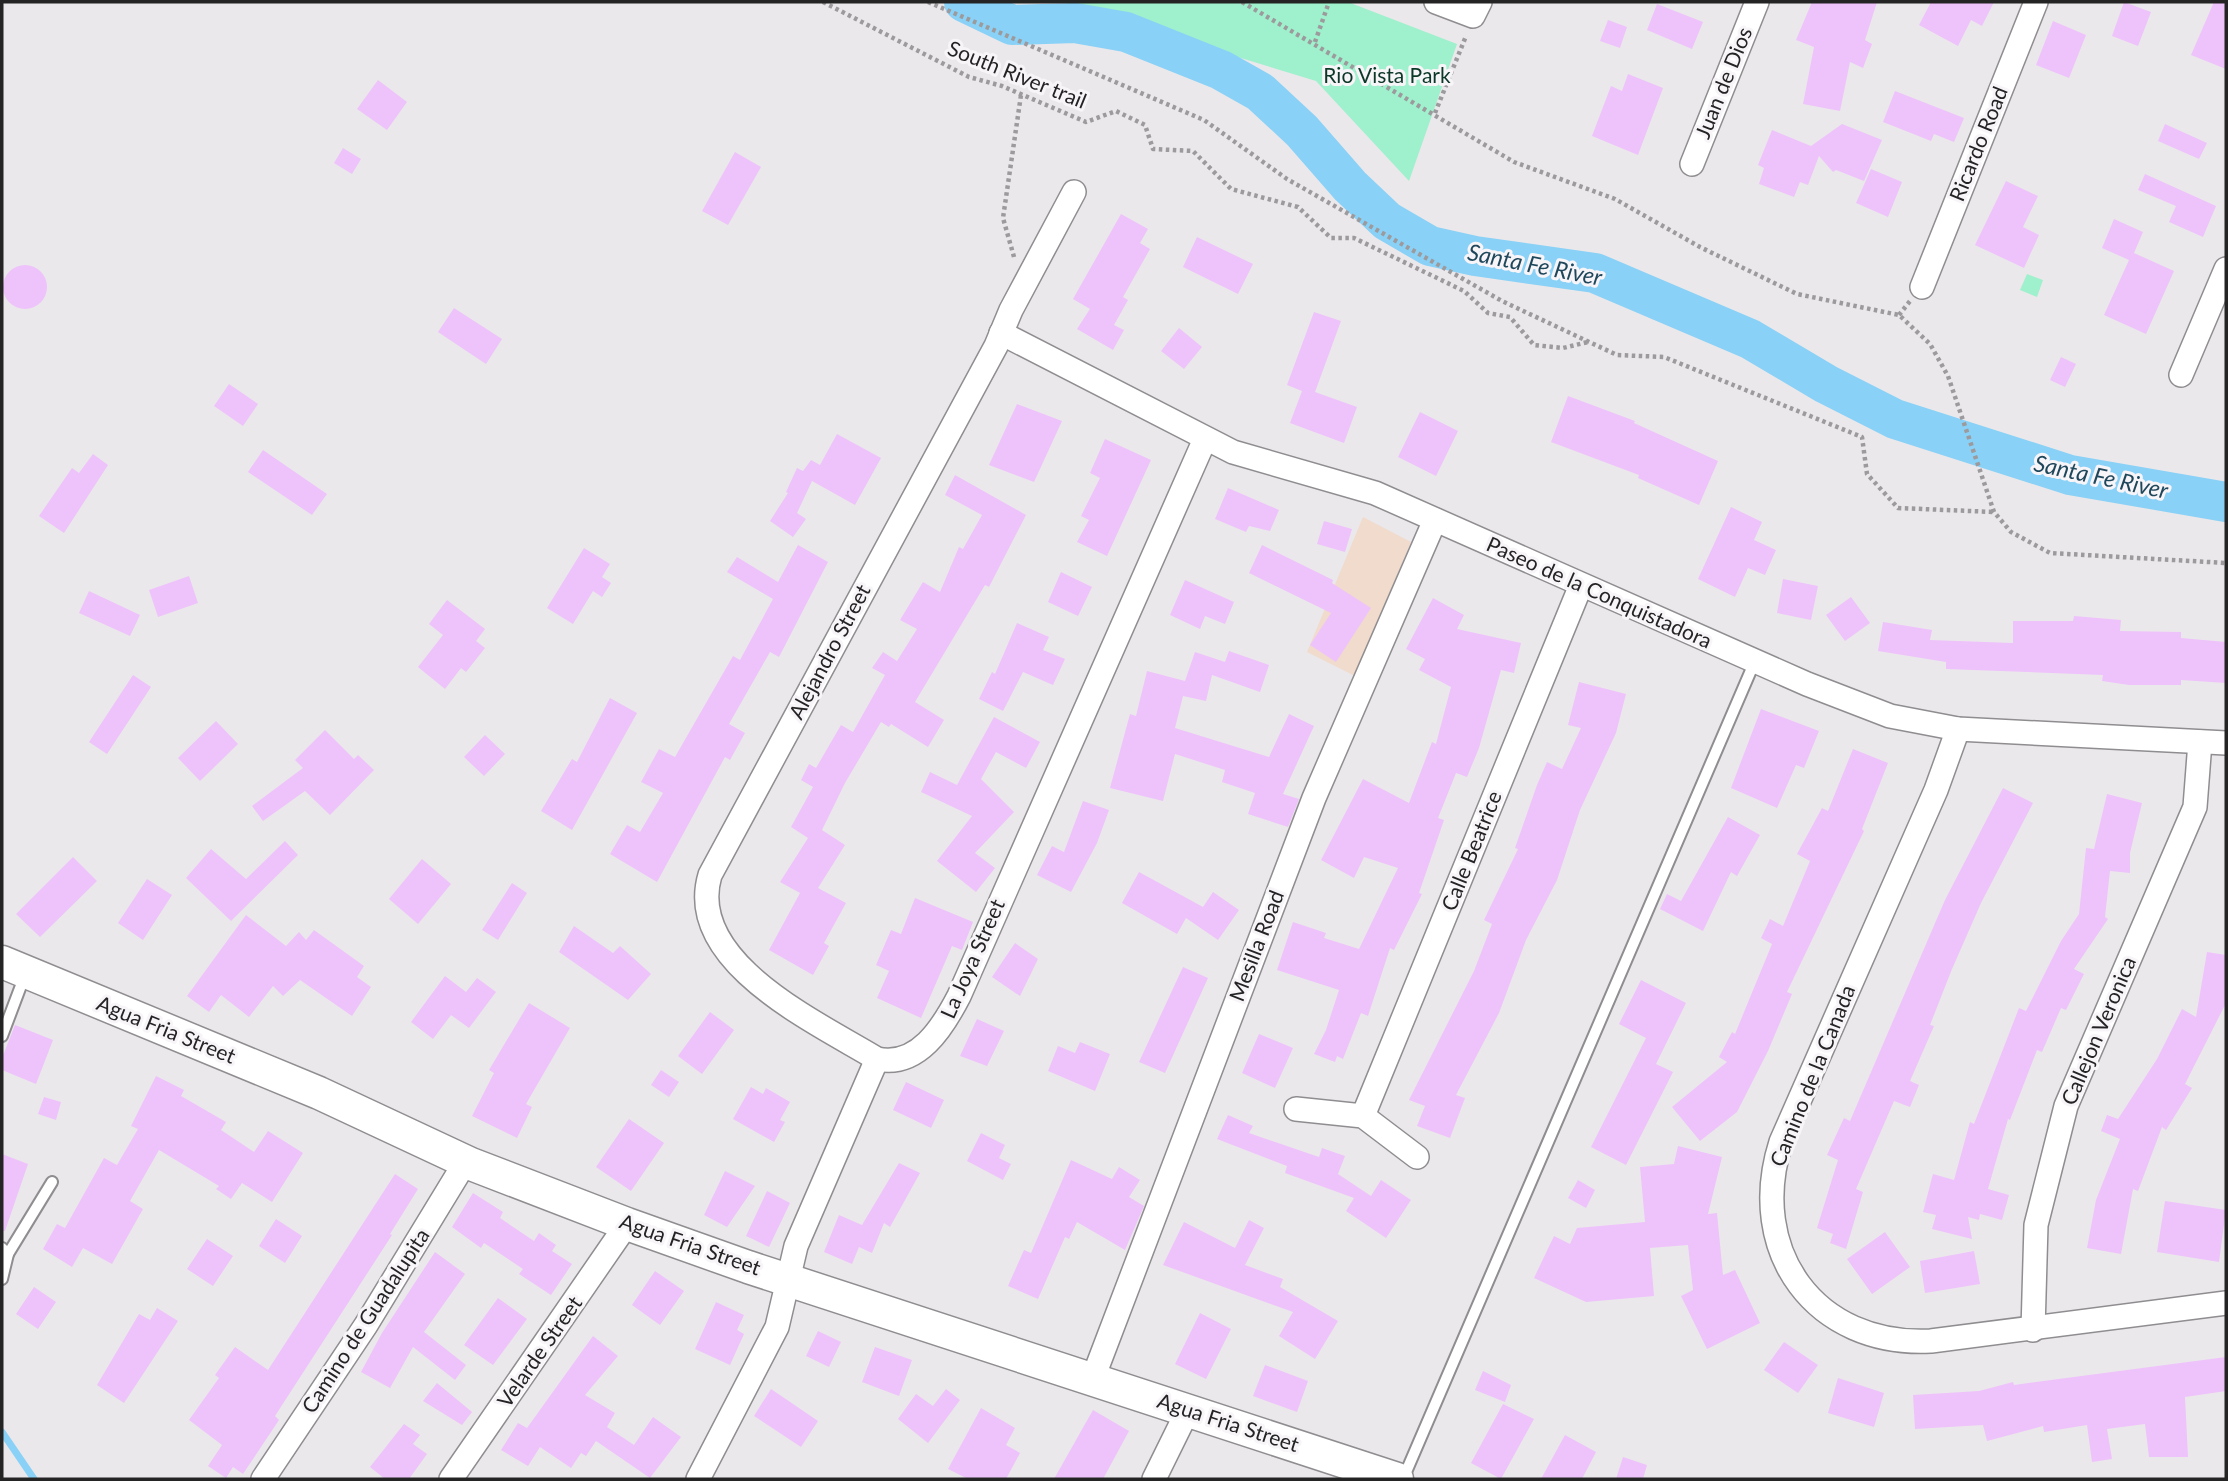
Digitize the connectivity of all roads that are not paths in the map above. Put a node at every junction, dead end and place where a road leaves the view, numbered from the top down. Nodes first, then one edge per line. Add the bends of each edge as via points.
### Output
1 (1436, 2) edge
2 (1757, 2) edge
3 (2036, 2) edge
4 (1477, 9) edge
5 (1692, 164) dead end
6 (1074, 192) dead end
7 (2225, 275) edge
8 (1922, 287) dead end
9 (1001, 333) junction
10 (2181, 375) dead end
11 (1205, 439) junction
12 (1435, 520) junction
13 (1581, 585) junction
14 (1755, 661) junction
15 (1958, 729) junction
16 (2200, 742) junction
17 (2226, 743) edge
18 (14, 967) edge
19 (2, 1037) edge
20 (877, 1059) junction
21 (1296, 1109) dead end
22 (1363, 1116) junction
23 (1417, 1157) dead end
24 (466, 1161) junction
25 (52, 1182) dead end
26 (626, 1224) junction
27 (5, 1251) edge
28 (2, 1279) edge
29 (787, 1279) junction
30 (2226, 1303) edge
31 (2033, 1330) junction
32 (1093, 1377) junction
33 (1188, 1410) junction
34 (263, 1479) edge
35 (451, 1479) edge
36 (698, 1479) edge
37 (1154, 1479) edge
38 (1397, 1479) edge
39 (1403, 1479) edge

1 - 4 street
2 - 5 street, Juan de Dios
3 - 8 street, Ricardo Road
6 - 9 street, Alejandro Street
7 - 10 street
9 - 11 street, Paseo de la Conquistadora
9 - 20 street, Alejandro Street via 706,888 712,928 755,981
11 - 12 street, Paseo de la Conquistadora via 1241,455 1375,493
11 - 20 street, La Joya Street via 953,1009 935,1036 915,1052 895,1060
12 - 13 street, Paseo de la Conquistadora
12 - 32 street, Mesilla Road via 1314,798
13 - 14 street, Paseo de la Conquistadora
13 - 22 street, Calle Beatrice
14 - 15 street, Paseo de la Conquistadora via 1890,716
14 - 39 lane
15 - 16 street, Paseo de la Conquistadora
15 - 31 street, Camino de la Canada via 1936,790 1781,1142 1771,1205 1780,1249 1794,1278 1814,1303 1848,1326 1879,1338 1912,1342
16 - 17 street, Paseo de la Conquistadora
16 - 31 street, Callejon Veronica via 2195,807 2062,1120 2036,1225
18 - 19 lane
18 - 24 street, Agua Fria Street via 319,1093
20 - 29 street via 796,1246
21 - 22 street
22 - 23 street
24 - 26 street, Agua Fria Street
24 - 34 street, Camino de Guadalupita via 366,1325
25 - 27 lane
26 - 29 street, Agua Fria Street
26 - 35 street, Velarde Street
27 - 28 lane
29 - 32 street, Agua Fria Street
29 - 36 street via 777,1327
30 - 31 street, Camino de la Canada
32 - 33 street, Agua Fria Street
33 - 37 street
33 - 38 street, Agua Fria Street

